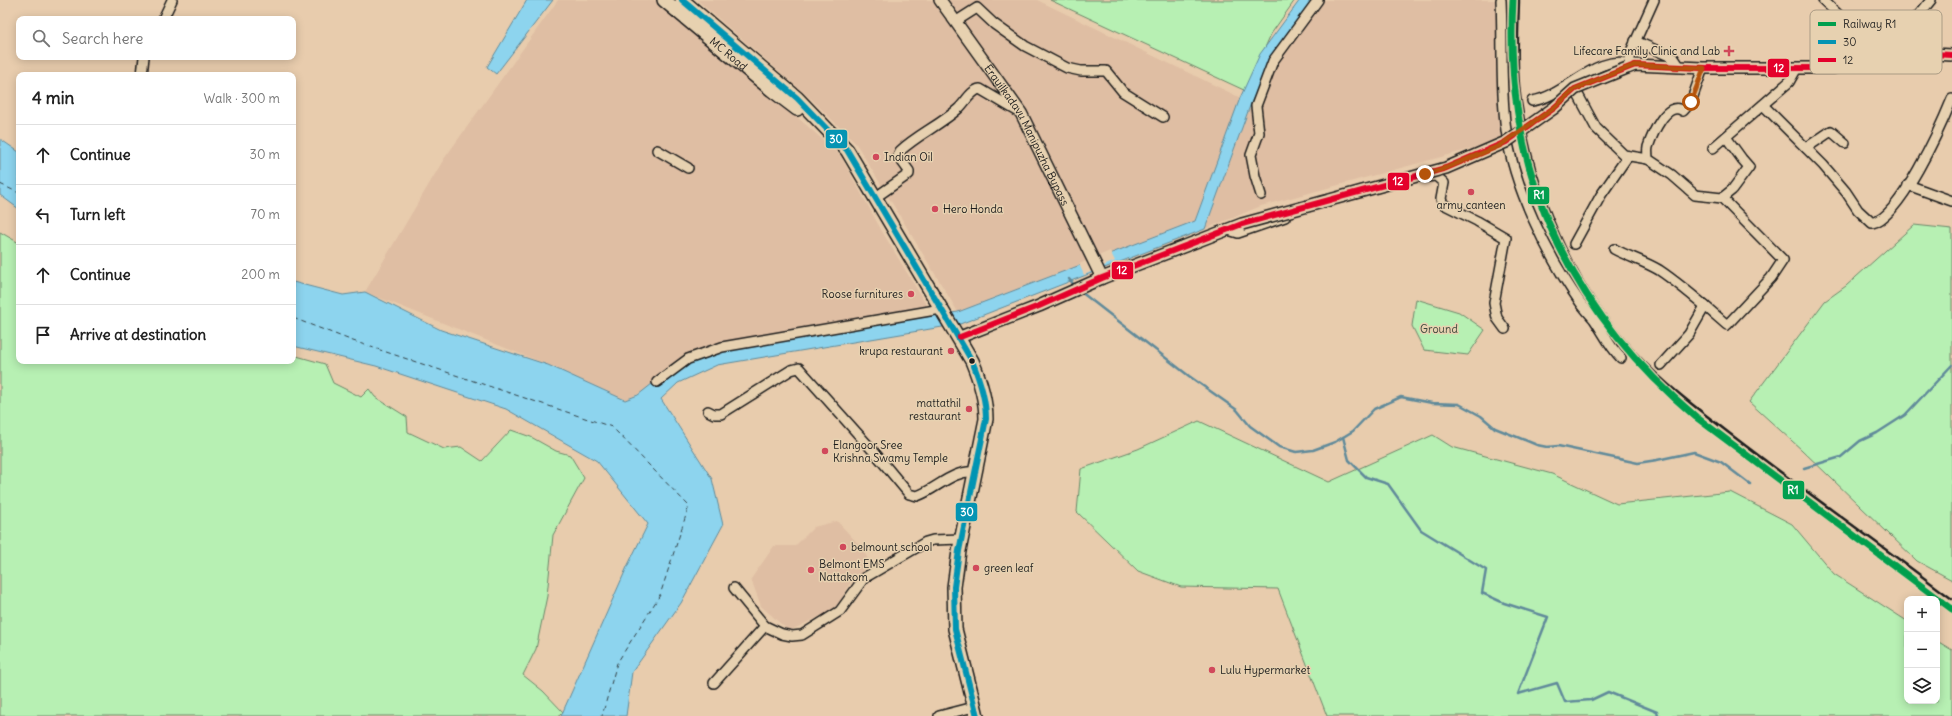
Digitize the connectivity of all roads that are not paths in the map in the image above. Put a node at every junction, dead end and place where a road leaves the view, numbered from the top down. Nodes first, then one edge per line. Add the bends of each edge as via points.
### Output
1 (172, 0) edge
2 (664, 0) edge
3 (682, 0) edge
4 (940, 0) edge
5 (1318, 0) edge
6 (1501, 0) edge
7 (1654, 0) edge
8 (1823, 0) edge
9 (1931, 0) edge
10 (1834, 10) edge
11 (1923, 10) edge
12 (164, 16) edge
13 (956, 22) junction
14 (1635, 41) junction
15 (1942, 54) edge
16 (1952, 55) edge
17 (144, 60) edge
18 (1630, 65) junction
19 (1680, 67) junction
20 (1704, 68) junction
21 (1796, 68) junction
22 (1810, 68) edge
23 (142, 72) edge
24 (1575, 89) junction
25 (1952, 99) edge
26 (1532, 101) dead end
27 (1763, 105) junction
28 (1021, 113) junction
29 (1163, 117) dead end
30 (833, 135) junction
31 (1726, 137) junction
32 (1845, 143) dead end
33 (1713, 148) dead end
34 (1806, 148) junction
35 (657, 150) dead end
36 (1628, 156) junction
37 (1648, 159) junction
38 (688, 168) dead end
39 (1908, 185) junction
40 (1261, 195) dead end
41 (876, 197) junction
42 (1722, 198) junction
43 (1952, 201) edge
44 (1228, 230) junction
45 (1574, 244) dead end
46 (1614, 249) dead end
47 (1102, 278) junction
48 (1705, 306) junction
49 (943, 314) junction
50 (1505, 329) dead end
51 (960, 337) junction
52 (1621, 358) dead end
53 (1661, 365) dead end
54 (657, 382) dead end
55 (708, 411) dead end
56 (975, 472) junction
57 (961, 539) junction
58 (734, 588) dead end
59 (765, 626) junction
60 (714, 683) dead end
61 (976, 711) edge
62 (939, 716) edge

1 - 12 street
2 - 30 highway, MC Road via 772,90
3 - 30 highway, MC Road via 768,72
4 - 13 main road, Erayilkadavu Manipuzha Bypass
5 - 40 street via 1273,61 1256,106 1259,133 1251,155
6 - 52 street via 1502,82 1506,131 1522,192 1557,267 1606,341
7 - 14 street
8 - 10 street
9 - 11 street
13 - 28 main road, Erayilkadavu Manipuzha Bypass
13 - 29 street via 978,8 994,24 1025,46 1067,68 1106,71 1123,92
14 - 18 street
14 - 19 street via 1674,58
15 - 16 main road
17 - 23 street
18 - 19 main road
18 - 24 main road, bridge
18 - 26 street via 1613,63 1589,70 1553,95
19 - 20 main road
20 - 21 main road
20 - 37 street via 1691,102 1683,111 1672,108 1664,114 1648,148
21 - 22 main road
21 - 27 street via 1789,82
24 - 36 street via 1596,128
24 - 44 main road, bridge via 1554,108 1506,142 1446,168
25 - 39 street via 1937,136
27 - 31 street
27 - 34 street
28 - 41 street via 977,89 950,116 900,151 898,156 909,174
28 - 47 main road, Erayilkadavu Manipuzha Bypass
30 - 41 highway, MC Road via 854,160
31 - 33 street
31 - 42 street via 1749,166 1732,190
32 - 34 street via 1831,131
34 - 39 street via 1872,223 1881,220 1891,211
35 - 38 street
36 - 37 street
36 - 45 street via 1601,195
37 - 42 street via 1695,195
39 - 43 street
41 - 49 highway, MC Road
42 - 48 street via 1783,260 1771,278 1727,325
44 - 47 main road
44 - 50 street via 1238,233 1292,215 1436,176 1444,187 1441,199 1443,204 1506,238 1494,303 1497,318
46 - 48 street via 1658,270
47 - 51 main road
48 - 53 street via 1689,334
49 - 51 highway, MC Road
49 - 54 street via 722,347 688,359
51 - 56 highway, MC Road via 980,381 985,400 985,429
55 - 56 street via 721,414 790,370 799,368 876,453 909,494 917,496 955,475 965,471
56 - 57 highway, MC Road
57 - 59 street via 926,542 877,569 861,581 840,611 802,635 782,634
57 - 61 highway, MC Road via 954,587 955,629
58 - 59 street
59 - 60 street
61 - 62 street

